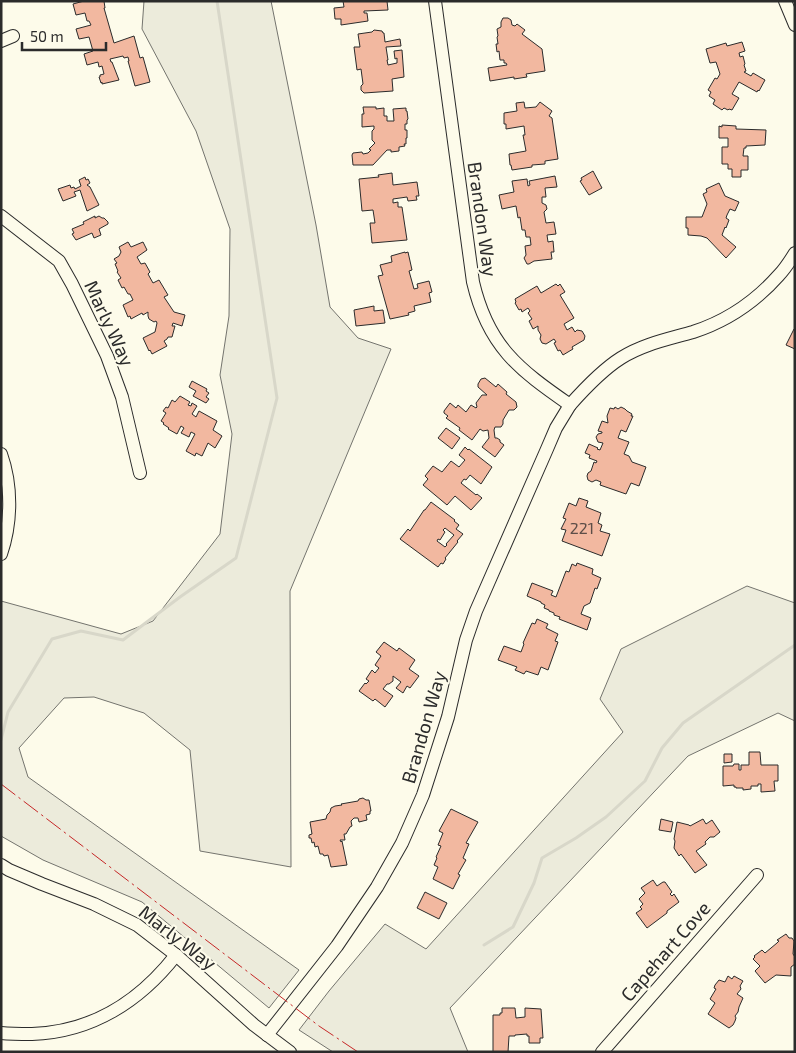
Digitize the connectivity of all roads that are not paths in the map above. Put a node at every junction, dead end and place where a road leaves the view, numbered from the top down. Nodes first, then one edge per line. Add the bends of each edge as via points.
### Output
1 (435, 1) edge
2 (784, 1) edge
3 (795, 25) edge
4 (1, 216) edge
5 (795, 254) edge
6 (570, 405) junction
7 (1, 454) edge
8 (140, 473) dead end
9 (1, 554) edge
10 (1, 865) edge
11 (757, 875) dead end
12 (176, 955) junction
13 (1, 1034) edge
14 (268, 1035) junction
15 (290, 1052) edge
16 (602, 1052) edge

1 - 6 street, Brandon Way via 478,302 489,328 507,354 524,371
2 - 3 street
4 - 8 street, Marly Way via 59,261 72,284 106,352 122,397
5 - 6 street, Brandon Way via 755,299 724,320 647,345 621,358
6 - 14 street, Brandon Way via 556,428 476,611 448,717 423,794 402,843 338,946
7 - 9 street via 8,481 9,511
10 - 12 street, Marly Way via 137,925
11 - 16 street, Capehart Cove
12 - 13 street via 149,986 106,1014 58,1031
12 - 14 street, Marly Way
14 - 15 street, Marly Way

